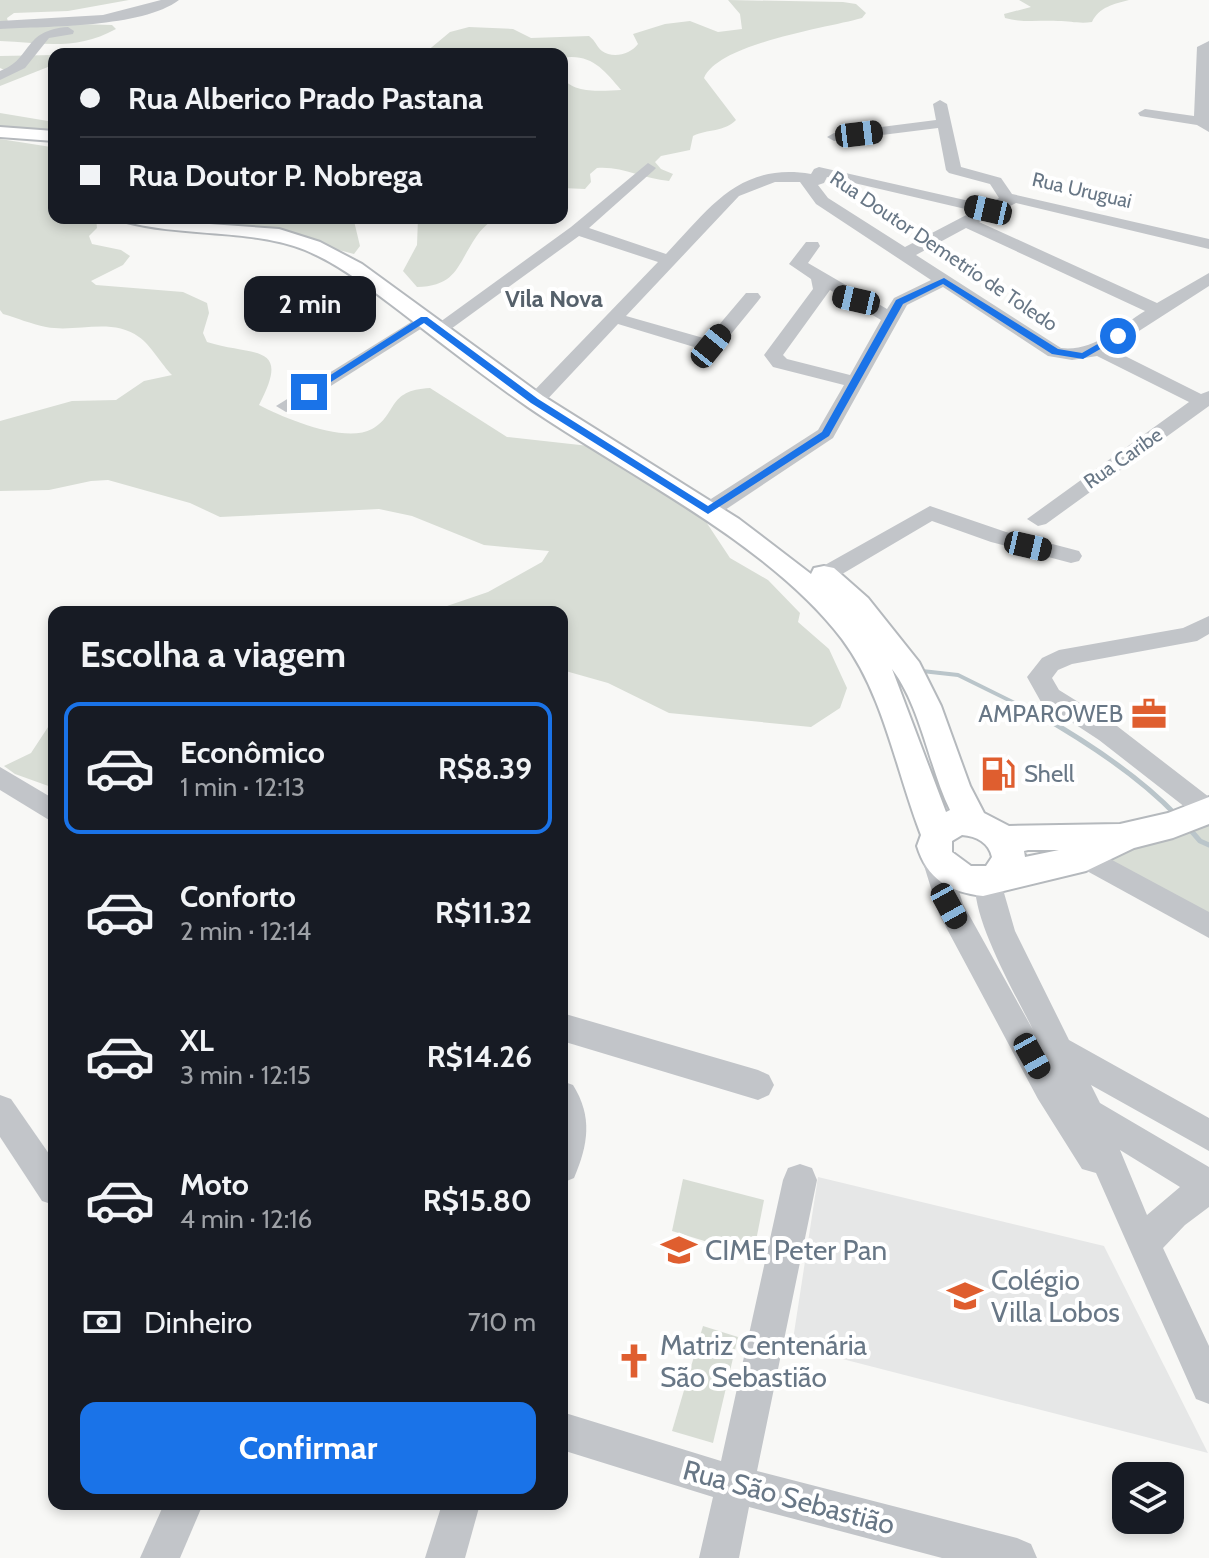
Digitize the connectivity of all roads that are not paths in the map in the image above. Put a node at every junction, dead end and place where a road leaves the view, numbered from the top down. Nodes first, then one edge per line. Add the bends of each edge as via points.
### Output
1 (173, 0) edge
2 (153, 3) edge
3 (148, 22) dead end
4 (0, 25) edge
5 (125, 30) dead end
6 (85, 36) dead end
7 (1209, 45) edge
8 (0, 76) edge
9 (940, 104) dead end
10 (1145, 113) dead end
11 (944, 123) junction
12 (1205, 125) edge
13 (0, 132) edge
14 (48, 136) edge
15 (834, 137) dead end
16 (648, 168) dead end
17 (819, 180) junction
18 (1008, 200) junction
19 (988, 210) junction
20 (966, 222) junction
21 (157, 224) edge
22 (577, 230) junction
23 (1209, 244) edge
24 (812, 246) dead end
25 (903, 255) junction
26 (669, 260) junction
27 (819, 277) junction
28 (1209, 278) edge
29 (944, 280) junction
30 (752, 297) dead end
31 (817, 298) junction
32 (856, 300) junction
33 (1159, 311) junction
34 (889, 317) junction
35 (615, 318) junction
36 (431, 325) junction
37 (1098, 349) junction
38 (855, 382) junction
39 (1206, 399) edge
40 (535, 401) junction
41 (286, 406) dead end
42 (719, 518) junction
43 (1038, 519) dead end
44 (1071, 556) dead end
45 (824, 575) junction
46 (1209, 624) edge
47 (3, 781) edge
48 (48, 808) edge
49 (1196, 815) edge
50 (972, 821) junction
51 (1126, 836) junction
52 (1003, 840) junction
53 (936, 846) junction
54 (1086, 857) junction
55 (994, 878) junction
56 (1209, 926) edge
57 (568, 1033) edge
58 (1060, 1051) junction
59 (758, 1085) dead end
60 (1049, 1089) junction
61 (568, 1104) edge
62 (0, 1110) edge
63 (1089, 1114) junction
64 (1209, 1135) edge
65 (568, 1148) edge
66 (48, 1180) edge
67 (800, 1180) dead end
68 (1209, 1188) edge
69 (1126, 1206) junction
70 (1143, 1244) junction
71 (1209, 1386) edge
72 (568, 1433) edge
73 (733, 1484) junction
74 (181, 1510) edge
75 (459, 1510) edge
76 (160, 1558) edge
77 (445, 1558) edge
78 (719, 1558) edge
79 (1017, 1558) edge

1 - 2 street
2 - 4 street via 103,19
3 - 5 street
6 - 8 street via 65,31 44,34 21,68
7 - 12 street via 1204,47
9 - 11 street, Rua Uruguai
10 - 12 street
11 - 15 street via 861,140
11 - 18 street, Rua Uruguai via 954,170 996,181
13 - 14 main road
16 - 22 street
17 - 19 street via 819,172 837,174
17 - 25 street, Rua Doutor Demetrio de Toledo via 808,182 822,201
17 - 26 street via 785,173 733,193
18 - 19 street
18 - 23 street, Rua Uruguai via 1030,200
19 - 20 street
20 - 25 street
20 - 33 street
21 - 36 main road via 279,235 313,246 355,268
22 - 26 street
22 - 36 street
24 - 27 street via 798,264
25 - 29 street, Rua Doutor Demetrio de Toledo
26 - 35 street
27 - 31 street via 822,289
27 - 32 street
28 - 33 street
29 - 34 street via 906,298
29 - 37 street, Rua Doutor Demetrio de Toledo via 1055,352 1083,356
30 - 35 street via 711,346
31 - 32 street
31 - 38 street via 773,355 775,360
32 - 34 street
33 - 37 street
34 - 38 street
35 - 40 street
36 - 40 main road
36 - 41 street
37 - 39 street
38 - 42 street via 826,434
39 - 43 street, Rua Caribe
40 - 42 main road
42 - 45 main road via 789,550
42 - 53 main road via 818,593 853,633 880,674
44 - 45 street via 930,513
45 - 50 main road via 858,605 909,670
46 - 49 street via 1189,635 1067,656 1039,677 1050,696 1108,733
47 - 48 street
49 - 51 main road
50 - 52 main road
50 - 53 main road via 945,825
51 - 52 main road
51 - 54 main road
52 - 55 main road via 1009,859
53 - 55 main road via 949,873 968,881
53 - 60 street via 949,906
54 - 55 main road
54 - 56 street
55 - 58 street via 993,910 1001,932
57 - 59 street
58 - 63 street
58 - 64 street
60 - 63 street
60 - 69 street
61 - 65 street via 574,1129
62 - 66 street
63 - 68 street
63 - 69 street
67 - 73 street
68 - 70 street via 1177,1208
69 - 70 street
70 - 71 street
72 - 73 street, Rua São Sebastião
73 - 78 street
73 - 79 street, Rua São Sebastião
74 - 76 street
75 - 77 street

